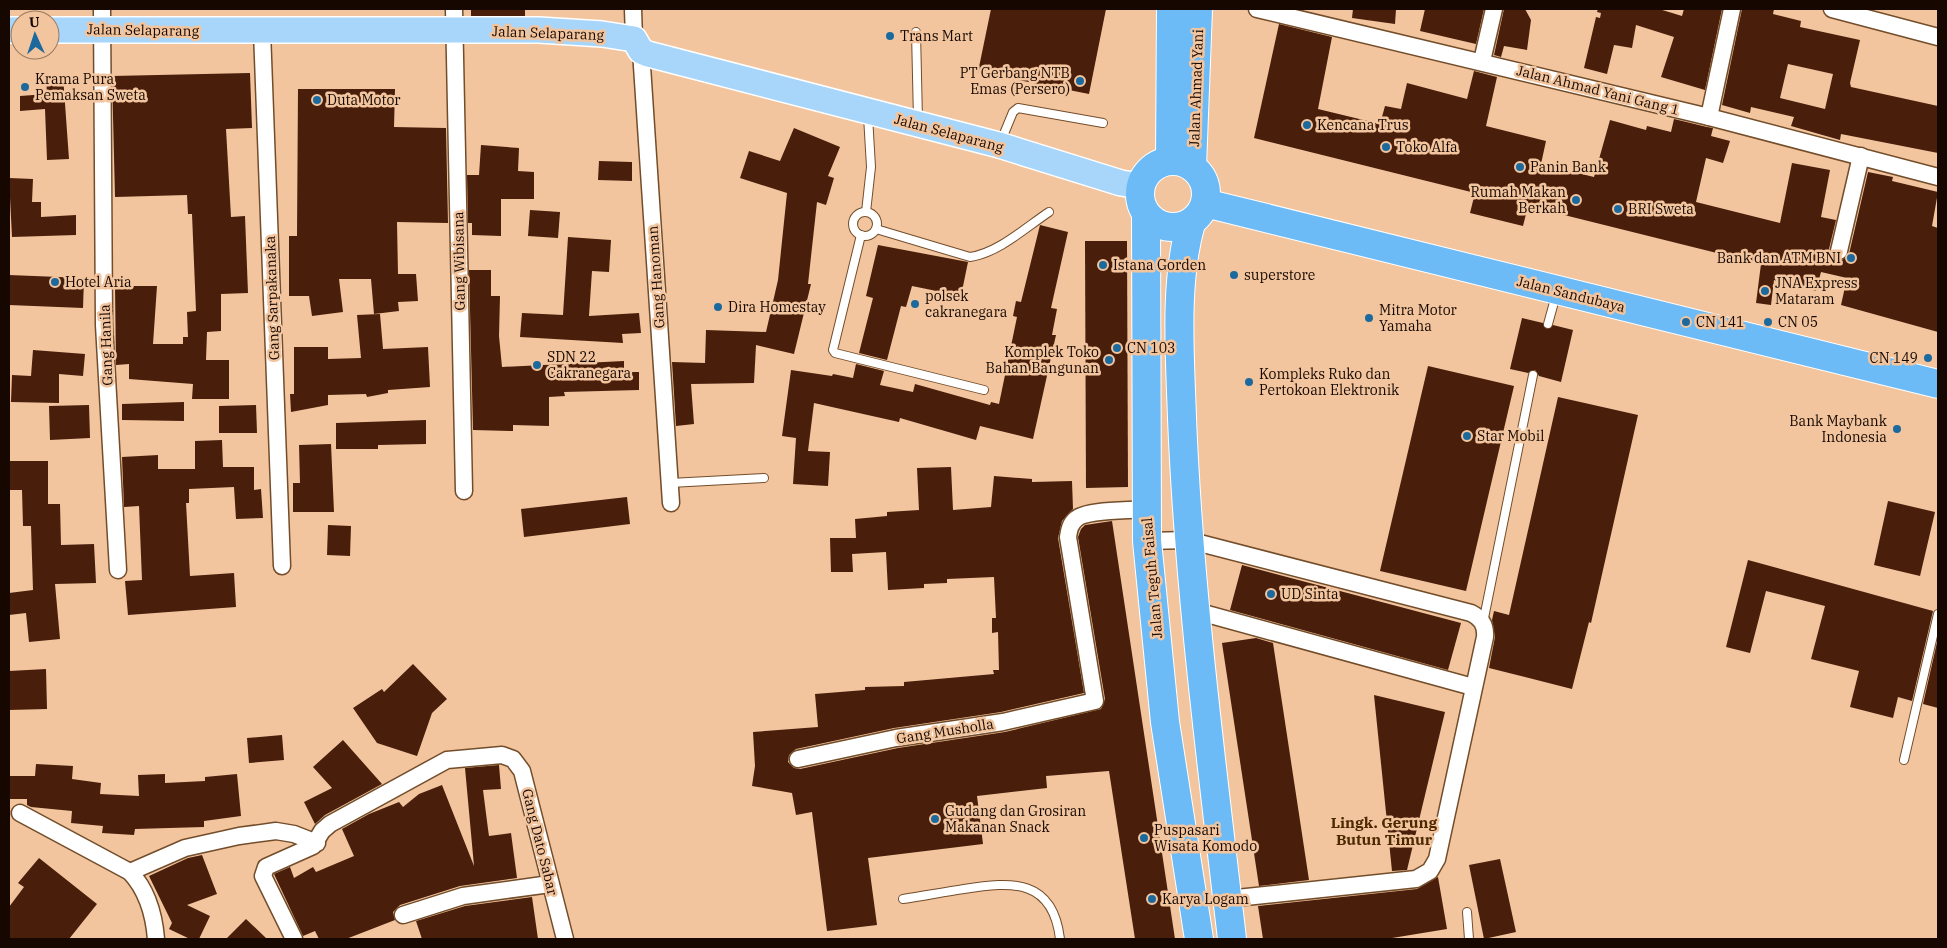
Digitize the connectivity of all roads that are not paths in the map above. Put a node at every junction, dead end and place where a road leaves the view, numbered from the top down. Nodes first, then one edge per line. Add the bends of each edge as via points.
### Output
1 (633, 9) edge
2 (1171, 9) edge
3 (1198, 9) edge
4 (1257, 9) edge
5 (1494, 9) edge
6 (1732, 9) edge
7 (1832, 9) edge
8 (1868, 14) edge
9 (102, 19) edge
10 (454, 20) edge
11 (60, 28) edge
12 (262, 31) junction
13 (916, 32) dead end
14 (1938, 37) edge
15 (637, 45) junction
16 (1482, 61) junction
17 (868, 111) junction
18 (1709, 117) junction
19 (1103, 123) dead end
20 (919, 124) junction
21 (999, 145) junction
22 (1861, 156) junction
23 (1181, 164) junction
24 (1938, 177) edge
25 (1140, 186) junction
26 (866, 212) junction
27 (1049, 212) dead end
28 (1198, 213) junction
29 (1146, 214) junction
30 (876, 229) junction
31 (861, 235) junction
32 (1839, 251) dead end
33 (1558, 291) junction
34 (1548, 324) dead end
35 (1533, 375) dead end
36 (1938, 384) edge
37 (984, 390) dead end
38 (764, 478) dead end
39 (670, 484) junction
40 (464, 491) dead end
41 (671, 503) dead end
42 (1147, 510) junction
43 (1188, 540) junction
44 (1147, 541) junction
45 (282, 566) dead end
46 (118, 570) dead end
47 (1196, 611) junction
48 (1938, 614) edge
49 (1483, 624) junction
50 (1473, 687) junction
51 (1207, 720) junction
52 (1165, 722) junction
53 (798, 759) dead end
54 (1904, 760) dead end
55 (20, 813) dead end
56 (317, 843) junction
57 (130, 872) junction
58 (550, 884) junction
59 (903, 899) dead end
60 (1227, 900) junction
61 (1468, 912) dead end
62 (403, 915) dead end
63 (156, 939) edge
64 (294, 939) edge
65 (565, 939) edge
66 (1060, 939) edge
67 (1199, 939) edge
68 (1232, 939) edge
69 (1469, 939) edge

1 - 15 street, Gang Hanoman
2 - 23 highway
3 - 23 highway, Jalan Ahmad Yani
4 - 16 street, Jalan Ahmad Yani Gang 1
5 - 16 street
6 - 18 street
7 - 8 street
8 - 14 street
9 - 11 main road, Jalan Selaparang
9 - 12 main road, Jalan Selaparang
9 - 46 street, Gang Hanila via 104,325
10 - 12 main road, Jalan Selaparang
10 - 15 main road, Jalan Selaparang via 563,31
10 - 40 street, Gang Wibisana
12 - 45 street, Gang Sarpakanaka
13 - 20 lane
15 - 17 main road, Jalan Selaparang
15 - 39 street, Gang Hanoman
16 - 18 street, Jalan Ahmad Yani Gang 1
17 - 20 main road, Jalan Selaparang
17 - 26 lane via 871,167
18 - 22 street, Jalan Ahmad Yani Gang 1
19 - 21 lane via 1018,108 1013,112
20 - 21 main road, Jalan Selaparang
21 - 25 main road, Jalan Selaparang
22 - 24 street, Jalan Ahmad Yani Gang 1
22 - 32 street
23 - 25 highway via 1151,169
23 - 28 highway via 1198,173 1205,187
25 - 29 highway via 1139,196
26 - 30 lane via 875,218
26 - 31 lane via 860,213 853,222 856,232
27 - 30 lane via 994,248 970,257
28 - 29 highway via 1170,228 1156,224
28 - 33 highway, Jalan Sandubaya
28 - 43 highway via 1181,274
29 - 42 highway, Jalan Teguh Faisal
30 - 31 lane via 870,235
31 - 37 lane via 833,350 835,353
33 - 34 lane
33 - 36 highway, Jalan Sandubaya
35 - 49 lane
38 - 39 lane
39 - 41 street, Gang Hanoman
42 - 44 highway, Jalan Teguh Faisal
42 - 53 street, Gang Musholla via 1089,514 1076,518 1070,526 1068,537 1095,701 1002,722 888,740
43 - 44 street
43 - 47 highway
43 - 49 street via 1471,613
44 - 52 highway, Jalan Teguh Faisal
47 - 50 street
47 - 51 highway
48 - 54 lane
49 - 50 street via 1484,637
50 - 60 street via 1437,859 1427,874 1416,880
51 - 52 highway
51 - 60 highway
52 - 67 highway, Jalan Teguh Faisal
55 - 57 street
56 - 57 street via 294,834 276,832 239,836 185,848
56 - 58 street, Gang Dato Sabar via 330,824 447,760 502,755 513,759 522,771
56 - 64 street via 267,866 263,872
57 - 63 street via 146,894
58 - 62 street via 463,896
58 - 65 street, Gang Dato Sabar
59 - 66 lane via 995,884 1022,886 1038,895 1050,908
60 - 68 highway
61 - 69 lane

